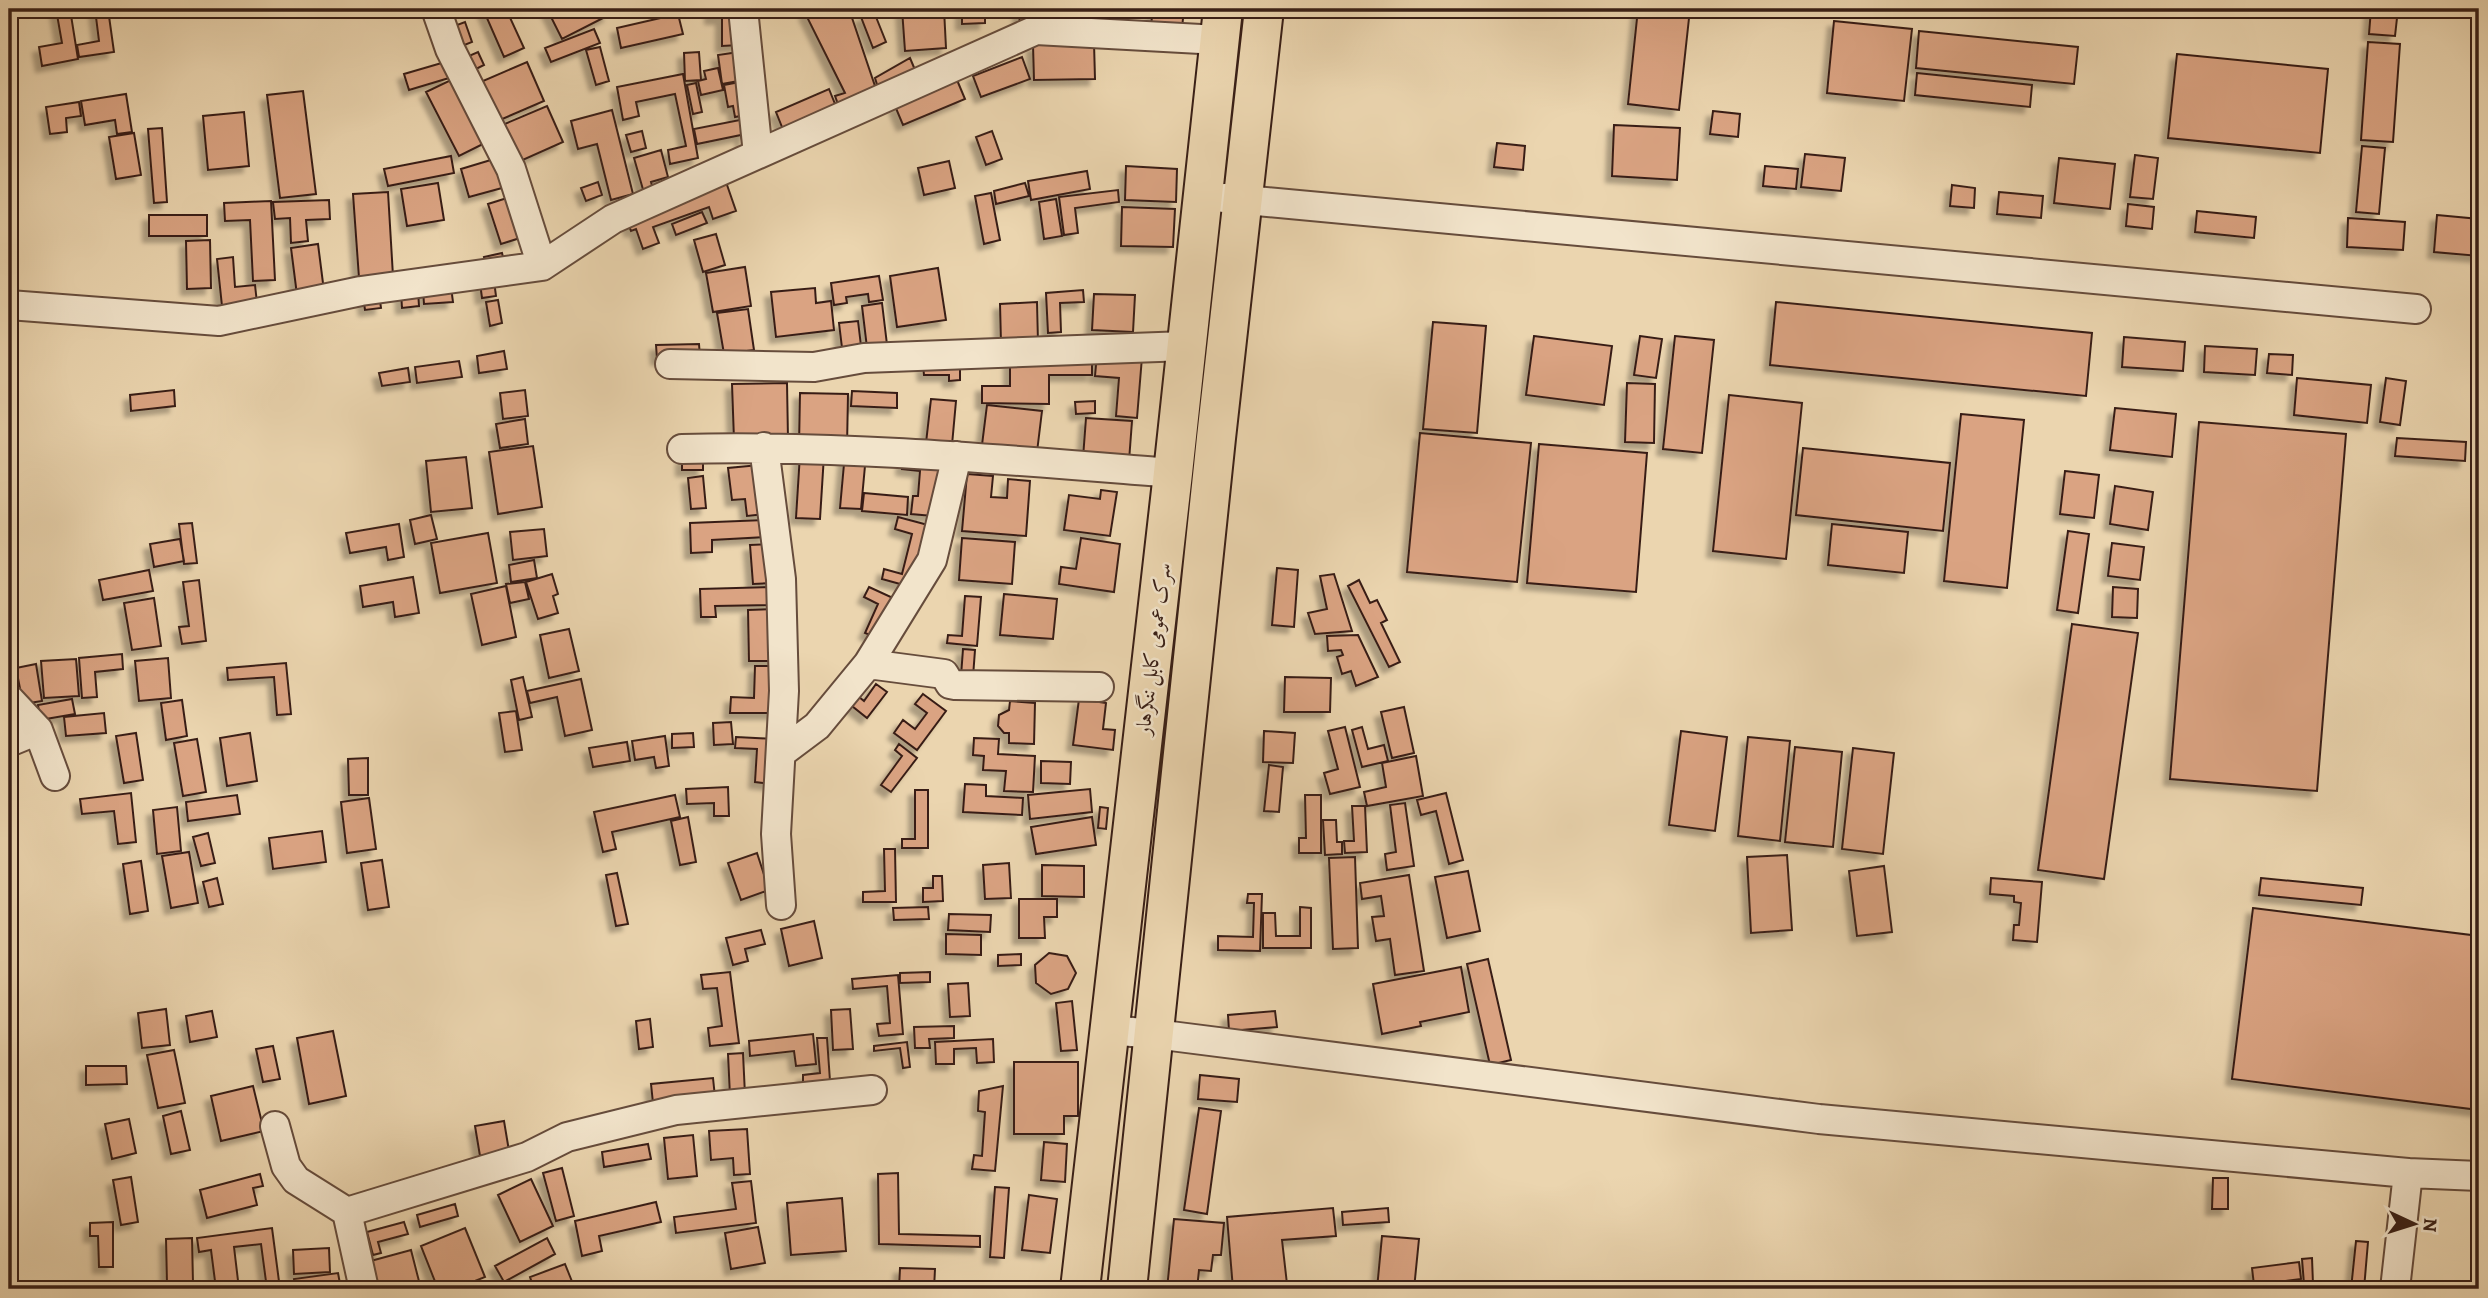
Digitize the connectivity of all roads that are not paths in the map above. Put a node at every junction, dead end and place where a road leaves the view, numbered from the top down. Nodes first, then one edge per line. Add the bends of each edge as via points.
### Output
1 (436, 9) edge
2 (743, 9) edge
3 (1264, 9) edge
4 (1221, 24) edge
5 (758, 154) junction
6 (1203, 197) junction
7 (1244, 200) junction
8 (542, 266) junction
9 (9, 305) edge
10 (2416, 310) dead end
11 (1186, 346) junction
12 (670, 364) dead end
13 (764, 447) junction
14 (682, 449) dead end
15 (957, 456) junction
16 (1173, 473) junction
17 (868, 664) junction
18 (1099, 687) dead end
19 (9, 699) edge
20 (38, 730) junction
21 (9, 742) edge
22 (780, 753) junction
23 (55, 776) dead end
24 (781, 905) dead end
25 (1109, 1030) junction
26 (1155, 1034) junction
27 (872, 1090) dead end
28 (275, 1126) dead end
29 (2408, 1172) junction
30 (2479, 1176) edge
31 (347, 1212) junction
32 (364, 1289) edge
33 (1080, 1289) edge
34 (1127, 1289) edge
35 (2395, 1289) edge

1 - 8 street via 450,49 512,169
2 - 5 street
3 - 7 highway, سرک عمومی کابل ننگرهار
4 - 5 street via 1036,30
4 - 6 highway, سرک عمومی کابل ننگرهار
5 - 8 street via 613,219
6 - 7 street
6 - 11 highway, سرک عمومی کابل ننگرهار
7 - 10 street
7 - 26 highway, سرک عمومی کابل ننگرهار
8 - 9 street via 360,291 219,321
11 - 12 street via 864,358 814,368
11 - 16 highway, سرک عمومی کابل ننگرهار
13 - 14 street
13 - 15 street
13 - 22 street via 781,579 784,691
15 - 16 street
15 - 17 street via 932,560
16 - 25 highway, سرک عمومی کابل ننگرهار
17 - 18 street via 944,674 955,685
17 - 22 street via 817,726
19 - 20 street
20 - 21 street
20 - 23 street
22 - 24 street via 776,834
25 - 26 street
25 - 33 highway, سرک عمومی کابل ننگرهار
26 - 29 street via 1819,1119
26 - 34 highway, سرک عمومی کابل ننگرهار
27 - 31 street via 676,1110 567,1137 527,1157
28 - 31 street via 286,1166 296,1180
29 - 30 street
29 - 35 street
31 - 32 street

